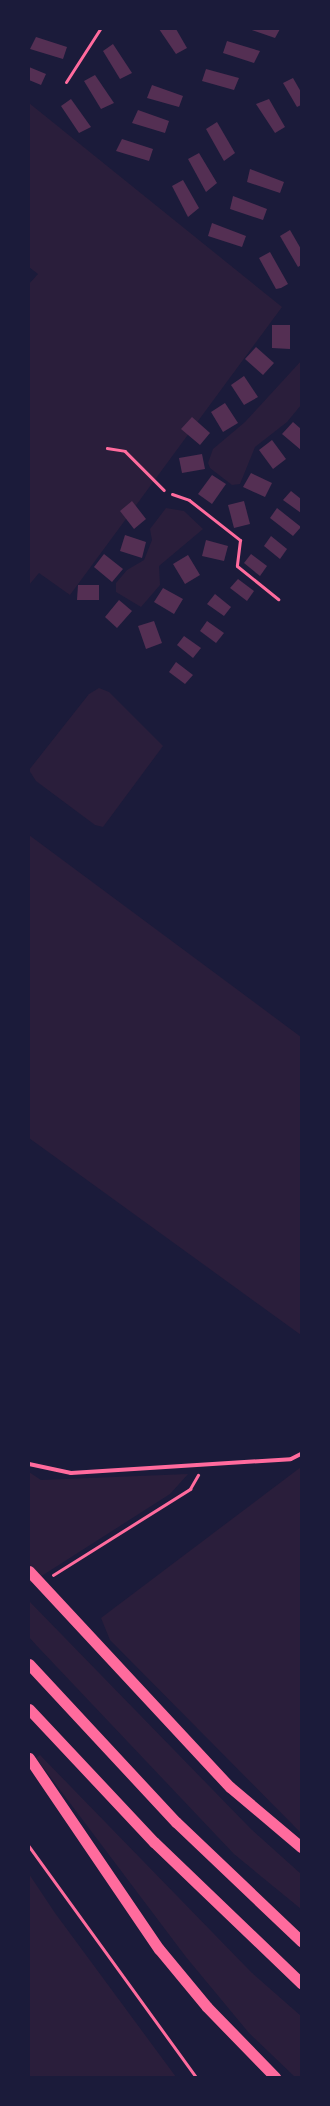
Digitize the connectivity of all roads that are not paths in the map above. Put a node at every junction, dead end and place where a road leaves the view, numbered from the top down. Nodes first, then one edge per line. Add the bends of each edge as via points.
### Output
1 (100, 29) edge
2 (66, 82) dead end
3 (172, 494) road end
4 (278, 599) dead end
5 (301, 1454) edge
6 (29, 1464) edge
7 (29, 1571) edge
8 (29, 1664) edge
9 (29, 1709) edge
10 (29, 1758) edge
11 (301, 1847) edge
12 (301, 1941) edge
13 (301, 1983) edge
14 (275, 2077) edge

1 - 2 lane
3 - 4 lane via 189,500 240,540 238,566
5 - 6 street via 291,1459 71,1473
7 - 11 highway via 230,1787
8 - 12 highway via 176,1822
9 - 13 highway via 159,1847
10 - 14 highway via 159,1949 207,2007

